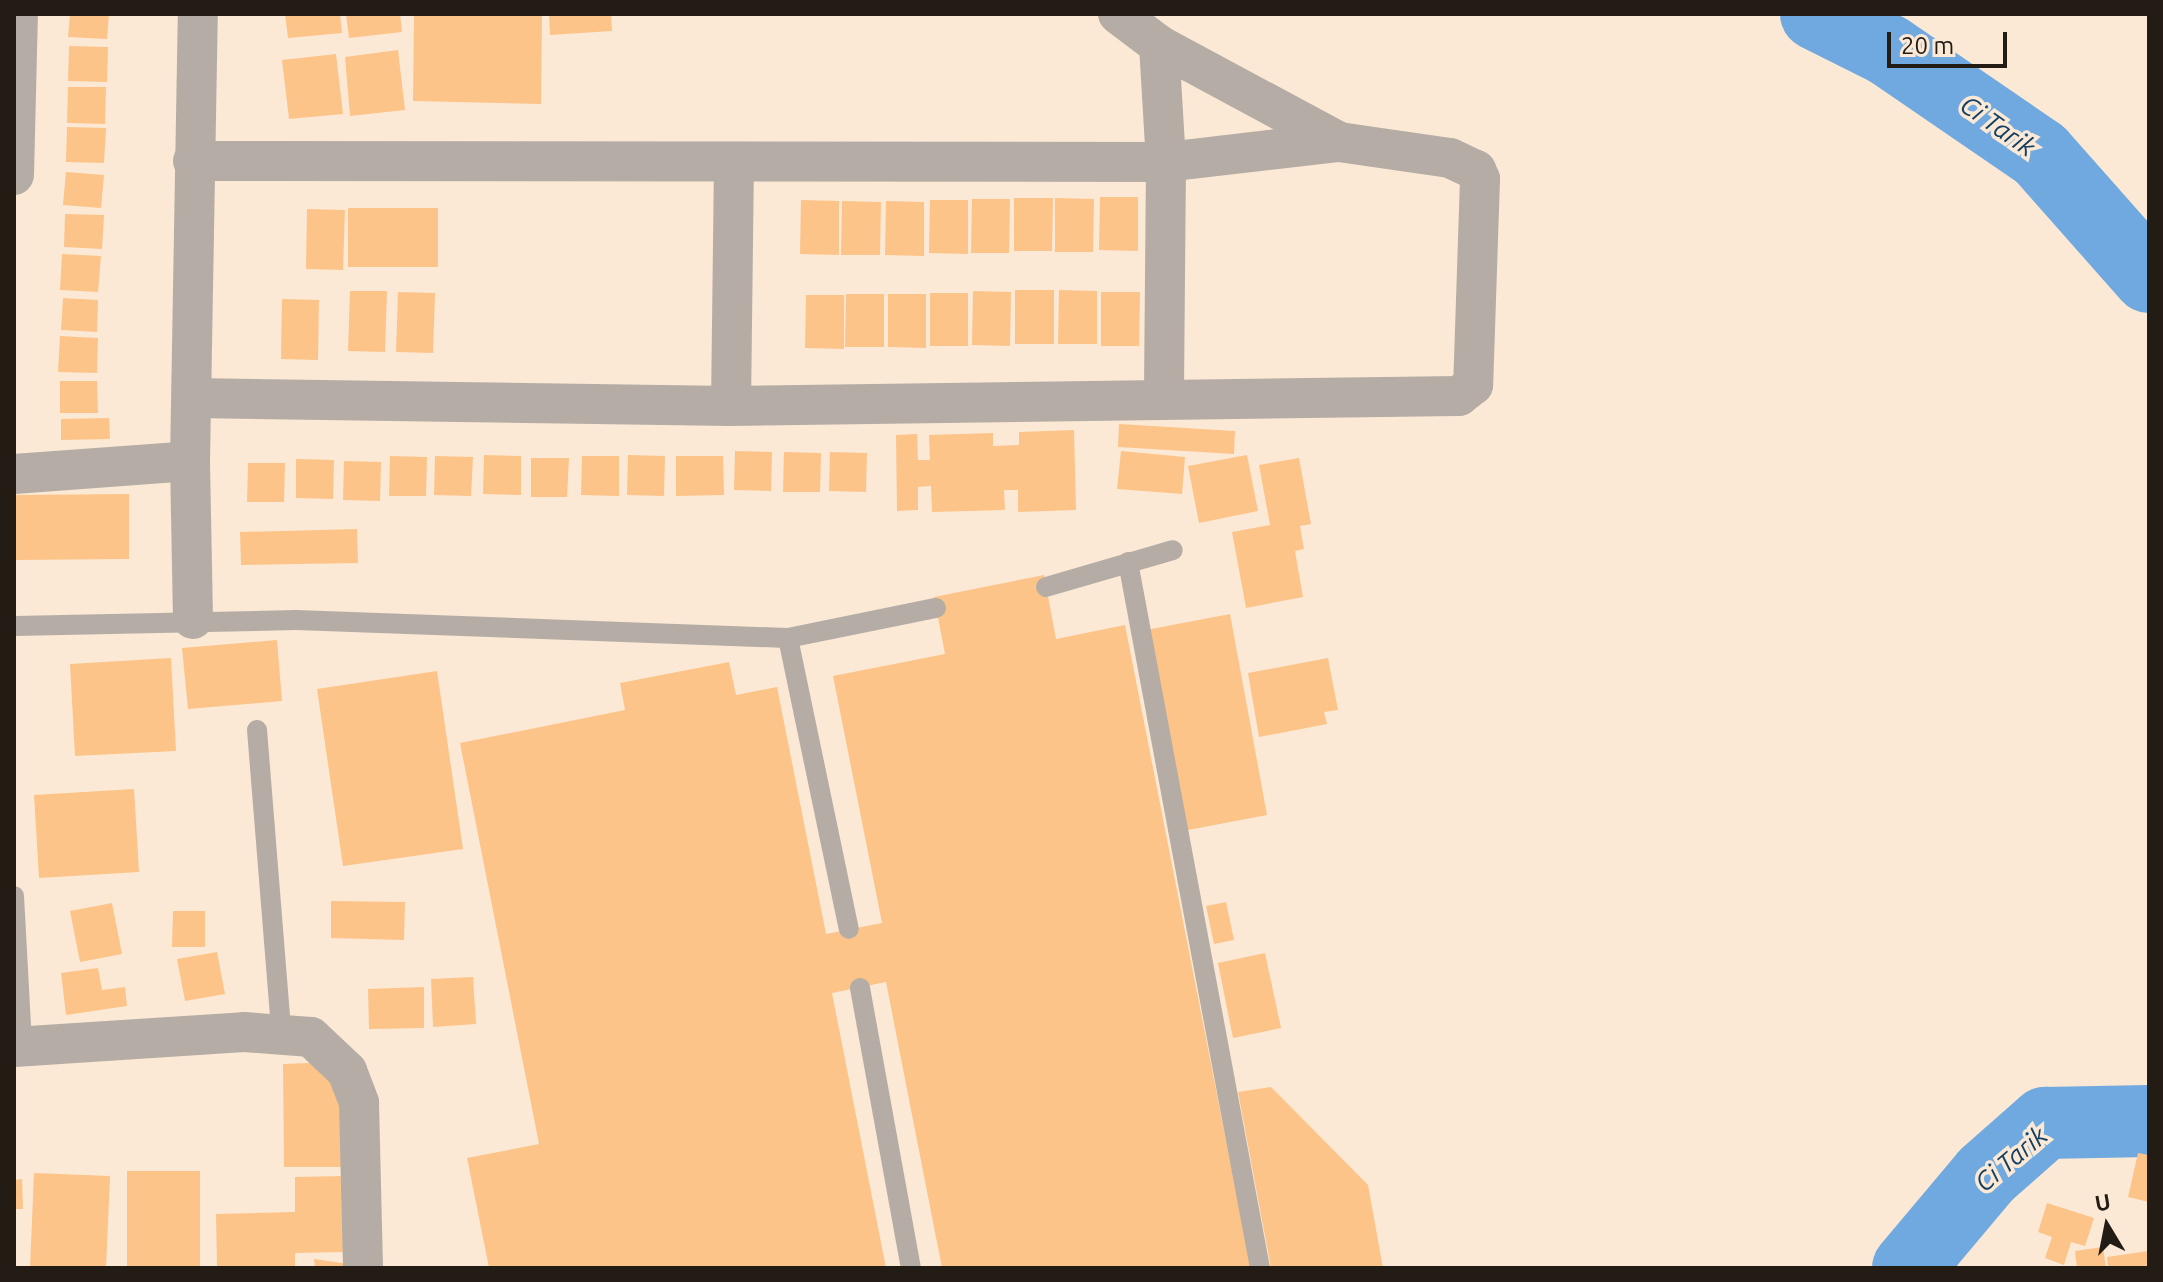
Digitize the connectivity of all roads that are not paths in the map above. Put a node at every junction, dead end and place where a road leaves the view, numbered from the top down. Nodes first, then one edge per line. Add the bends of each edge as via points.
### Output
1 (18, 14) edge
2 (198, 14) edge
3 (1118, 14) edge
4 (1159, 45) junction
5 (1339, 142) junction
6 (193, 161) junction
7 (1166, 162) junction
8 (734, 163) junction
9 (14, 175) edge
10 (193, 398) junction
11 (1164, 400) junction
12 (731, 406) junction
13 (190, 461) junction
14 (14, 474) edge
15 (1173, 550) dead end
16 (1128, 562) junction
17 (1046, 587) dead end
18 (936, 608) dead end
19 (193, 619) junction
20 (14, 626) edge
21 (788, 638) junction
22 (257, 730) dead end
23 (14, 896) edge
24 (849, 929) dead end
25 (860, 988) dead end
26 (281, 1031) junction
27 (18, 1046) edge
28 (363, 1268) edge
29 (911, 1268) edge
30 (1260, 1268) edge

1 - 9 street
2 - 6 street
3 - 4 street
4 - 5 street
4 - 7 street
5 - 7 street
5 - 11 street via 1450,158 1476,170 1480,179 1473,385 1467,394 1414,400
6 - 8 street
6 - 10 street
7 - 8 street
7 - 11 street
8 - 12 street
10 - 12 street
10 - 13 street
11 - 12 street
13 - 14 street
13 - 19 street
15 - 16 lane
16 - 17 lane
16 - 30 lane
18 - 21 lane
19 - 20 lane
19 - 21 lane
21 - 24 lane
22 - 26 lane
23 - 27 lane
25 - 29 lane
26 - 27 street
26 - 28 street via 311,1037 338,1059 353,1085 359,1103

